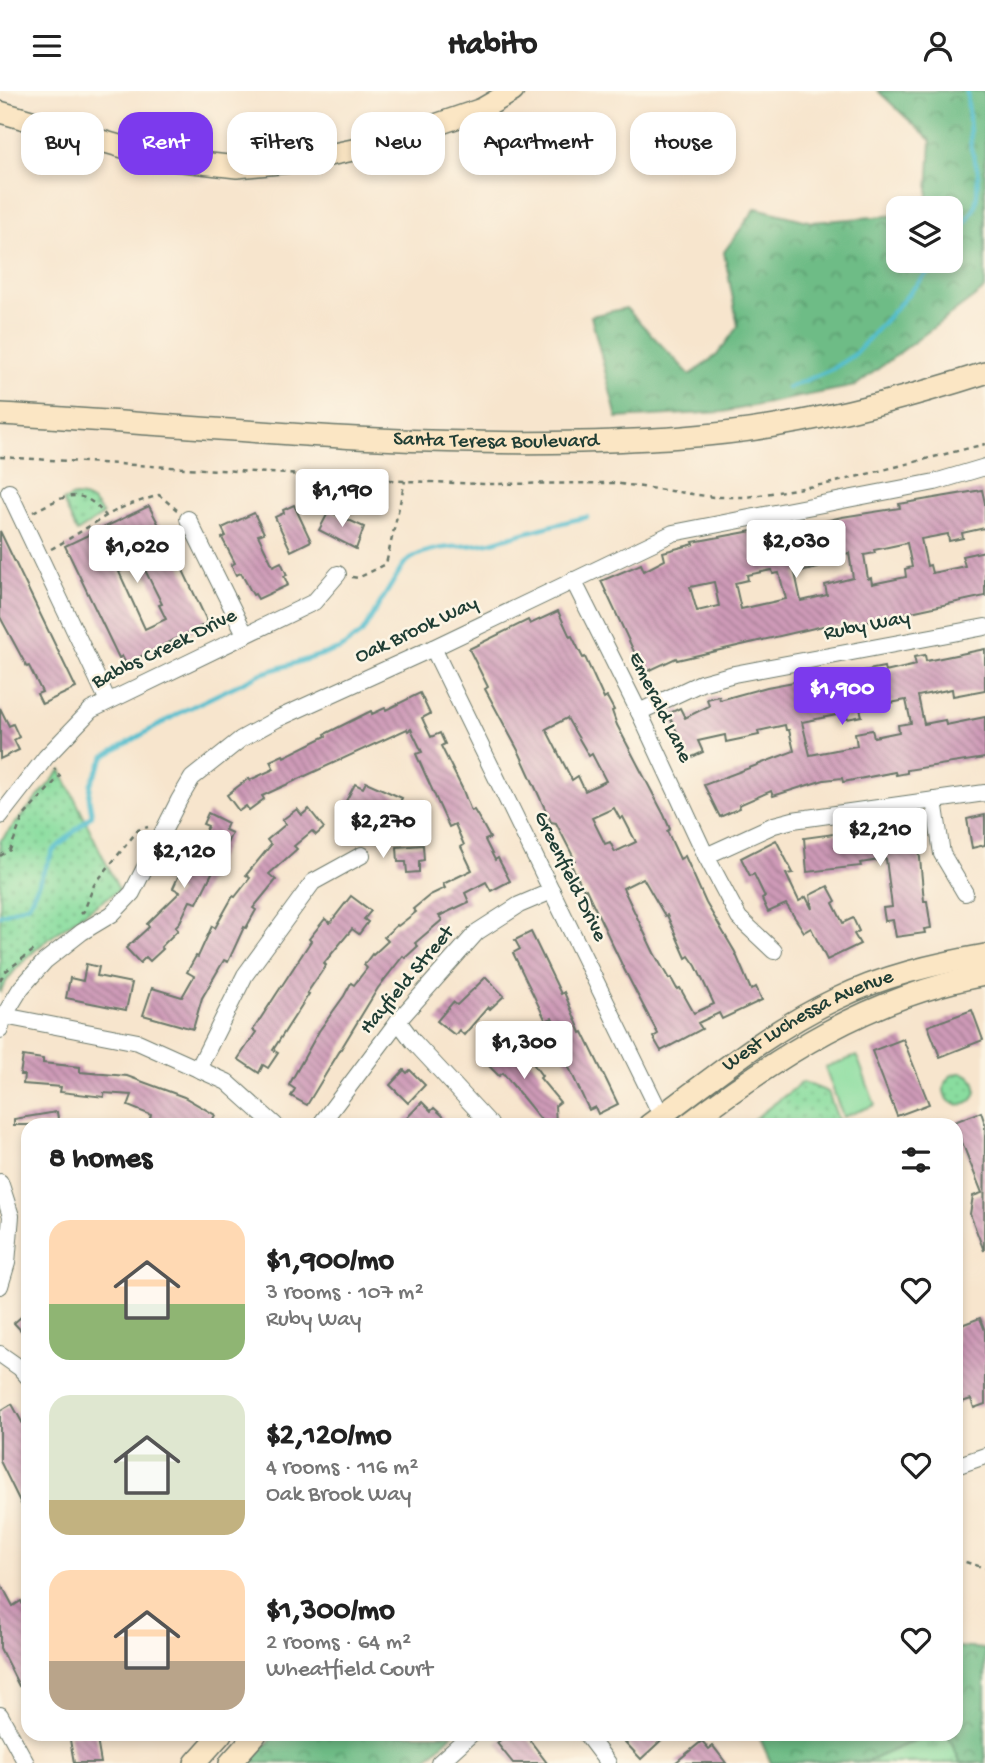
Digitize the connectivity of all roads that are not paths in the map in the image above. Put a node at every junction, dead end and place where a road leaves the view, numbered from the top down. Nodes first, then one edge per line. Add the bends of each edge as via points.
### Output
1 (513, 91) edge
2 (0, 112) edge
3 (985, 373) edge
4 (0, 414) edge
5 (985, 467) edge
6 (9, 492) dead end
7 (188, 519) road end
8 (338, 574) road end
9 (573, 580) junction
10 (985, 627) edge
11 (245, 634) junction
12 (433, 648) junction
13 (108, 701) junction
14 (639, 712) junction
15 (985, 793) edge
16 (934, 800) junction
17 (0, 816) edge
18 (362, 855) dead end
19 (706, 856) junction
20 (552, 891) junction
21 (965, 893) dead end
22 (774, 951) dead end
23 (985, 955) edge
24 (985, 975) edge
25 (398, 1021) junction
26 (2, 1023) edge
27 (198, 1069) junction
28 (267, 1118) edge
29 (325, 1118) edge
30 (484, 1118) edge
31 (657, 1118) edge
32 (664, 1118) edge
33 (696, 1118) edge
34 (0, 1182) edge
35 (21, 1214) edge
36 (11, 1216) junction
37 (0, 1286) edge
38 (0, 1354) edge
39 (21, 1369) edge
40 (985, 1456) edge
41 (963, 1464) edge
42 (0, 1715) edge
43 (214, 1741) edge
44 (250, 1741) edge
45 (463, 1741) edge
46 (591, 1741) edge
47 (26, 1763) edge
48 (195, 1763) edge
49 (230, 1763) edge
50 (439, 1763) edge
51 (608, 1763) edge

1 - 2 street via 482,109 377,145 300,161 237,167 165,159
3 - 4 street, Santa Teresa Boulevard via 869,406 774,426 649,440 493,444
5 - 9 street, Oak Brook Way via 911,488 673,533
6 - 13 street
7 - 11 street
8 - 11 street, Babbs Creek Drive via 314,601
9 - 12 street, Oak Brook Way
9 - 14 street, Emerald Lane
10 - 14 street, Ruby Way via 734,674 701,683
11 - 13 street, Babbs Creek Drive
12 - 20 street, Greenfield Drive
12 - 26 street, Oak Brook Way via 277,719 241,739 192,778 132,893 112,914 45,961 20,988
13 - 17 street, Babbs Creek Drive via 91,710 46,757
14 - 19 street, Emerald Lane
15 - 16 street
16 - 19 street via 793,820
16 - 21 street via 942,854
18 - 27 street via 313,882 245,975
19 - 22 street, Emerald Lane via 738,918
20 - 25 street, Hayfield Street via 519,905 477,932
20 - 31 street, Greenfield Drive
23 - 32 street, West Luchessa Avenue via 910,971 836,998 798,1019
24 - 33 street, West Luchessa Avenue via 918,992 833,1027 757,1073
25 - 29 street, Hayfield Street
25 - 30 street
26 - 27 street via 138,1042
27 - 28 street via 228,1082
34 - 36 street
35 - 36 street
36 - 37 street via 8,1263
38 - 39 street
40 - 41 street
42 - 47 street
43 - 48 street
44 - 49 street
45 - 50 street
46 - 51 street

